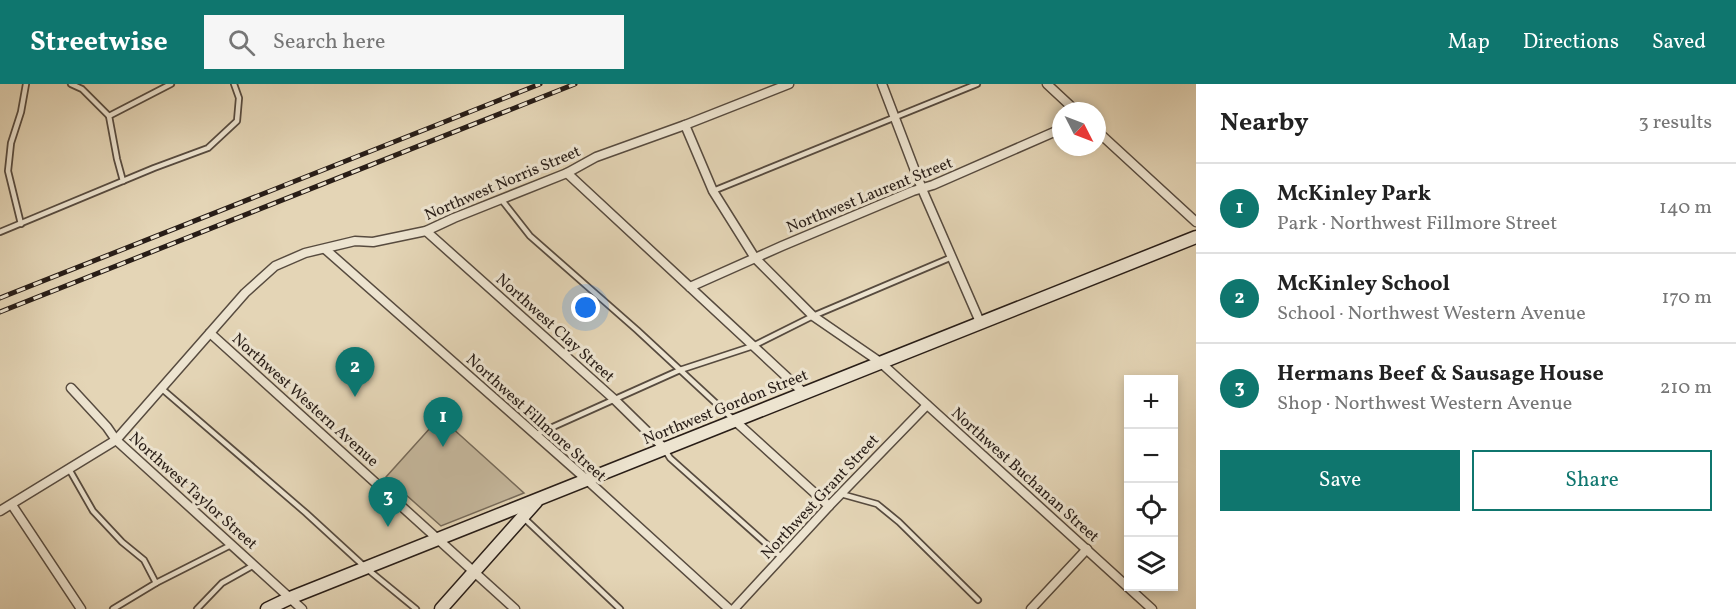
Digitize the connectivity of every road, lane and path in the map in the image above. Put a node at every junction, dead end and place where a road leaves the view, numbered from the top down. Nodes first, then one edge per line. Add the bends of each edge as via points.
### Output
1 (26, 84) edge
2 (71, 84) edge
3 (171, 84) edge
4 (234, 84) edge
5 (789, 84) edge
6 (882, 84) edge
7 (977, 84) edge
8 (1047, 84) edge
9 (1066, 102) edge
10 (109, 116) junction
11 (894, 117) junction
12 (685, 125) junction
13 (1052, 133) edge
14 (1106, 139) edge
15 (8, 171) junction
16 (567, 172) junction
17 (0, 175) edge
18 (123, 181) junction
19 (922, 189) junction
20 (713, 191) junction
21 (501, 199) junction
22 (1196, 222) edge
23 (21, 224) junction
24 (426, 231) junction
25 (0, 232) edge
26 (1196, 237) edge
27 (325, 249) junction
28 (952, 256) junction
29 (755, 258) junction
30 (690, 287) junction
31 (813, 316) junction
32 (980, 322) junction
33 (210, 333) junction
34 (753, 346) junction
35 (880, 362) junction
36 (680, 370) junction
37 (71, 388) dead end
38 (161, 388) junction
39 (804, 393) junction
40 (615, 400) junction
41 (927, 405) junction
42 (734, 420) junction
43 (535, 435) junction
44 (116, 440) junction
45 (664, 448) junction
46 (69, 469) junction
47 (585, 479) junction
48 (841, 494) junction
49 (538, 500) junction
50 (12, 505) junction
51 (829, 506) junction
52 (0, 511) edge
53 (523, 518) junction
54 (439, 539) junction
55 (231, 545) junction
56 (1087, 549) junction
57 (782, 557) junction
58 (254, 565) junction
59 (366, 568) junction
60 (474, 572) junction
61 (156, 583) junction
62 (290, 598) junction
63 (978, 600) dead end
64 (81, 609) edge
65 (113, 609) edge
66 (197, 609) edge
67 (267, 609) edge
68 (302, 609) edge
69 (416, 609) edge
70 (441, 609) edge
71 (515, 609) edge
72 (620, 609) edge
73 (729, 609) edge
74 (734, 609) edge
75 (1031, 609) edge
76 (1152, 609) edge

1 - 15 lane
2 - 10 lane via 82,89
3 - 10 lane
4 - 18 lane via 239,98 237,121 208,148
5 - 12 street, Northwest Norris Street
6 - 11 street
7 - 11 lane
8 - 9 street
10 - 18 lane
11 - 19 street
11 - 20 lane
12 - 16 street, Northwest Norris Street via 596,157
12 - 20 street, Northwest Buchanan Street
13 - 19 street, Northwest Laurent Street
14 - 22 street
15 - 17 lane
15 - 23 lane
16 - 21 street, Northwest Norris Street
16 - 30 street
18 - 23 lane
19 - 28 street
19 - 29 street, Northwest Laurent Street
20 - 29 street, Northwest Buchanan Street
21 - 24 street, Northwest Norris Street
21 - 36 lane via 530,236
23 - 25 lane
24 - 27 street, Northwest Norris Street
24 - 40 street, Northwest Clay Street
26 - 32 main road, Northwest Gordon Street
27 - 33 street, Northwest Norris Street via 275,266
27 - 43 street, Northwest Fillmore Street
28 - 31 lane
28 - 32 street
29 - 30 street, Northwest Laurent Street
29 - 31 street, Northwest Buchanan Street
30 - 34 street
31 - 34 lane
31 - 35 street, Northwest Buchanan Street
32 - 35 main road, Northwest Gordon Street
33 - 38 street
33 - 54 street, Northwest Western Avenue
34 - 36 lane
34 - 39 street
35 - 39 main road, Northwest Gordon Street
35 - 41 street, Northwest Buchanan Street
36 - 40 lane
36 - 42 lane
37 - 44 street, Northwest Taylor Street
38 - 44 street
38 - 59 lane
39 - 42 main road, Northwest Gordon Street
40 - 43 lane
40 - 45 street, Northwest Clay Street
41 - 48 street, Northwest Grant Street
41 - 56 street, Northwest Buchanan Street
42 - 45 main road, Northwest Gordon Street
42 - 51 street
43 - 47 street, Northwest Fillmore Street
44 - 46 street
44 - 55 street, Northwest Taylor Street
45 - 47 main road, Northwest Gordon Street
45 - 57 lane via 670,458
46 - 50 street
46 - 61 lane via 93,511 144,560
47 - 49 main road, Northwest Gordon Street
47 - 73 street, Northwest Fillmore Street
48 - 51 street, Northwest Grant Street
48 - 63 lane via 877,504
49 - 53 main road
49 - 54 main road, Northwest Gordon Street
50 - 52 street
50 - 64 street
51 - 57 street, Northwest Grant Street
53 - 60 main road
53 - 72 lane
54 - 59 main road, Northwest Gordon Street
54 - 60 street, Northwest Western Avenue
55 - 58 street, Northwest Taylor Street
55 - 61 lane
56 - 75 street
56 - 76 street, Northwest Buchanan Street
57 - 74 street, Northwest Grant Street
58 - 62 street, Northwest Taylor Street
58 - 66 lane via 222,584
59 - 62 main road, Northwest Gordon Street
59 - 69 lane
60 - 70 main road
60 - 71 street, Northwest Western Avenue
61 - 65 lane
62 - 67 main road, Northwest Gordon Street
62 - 68 street, Northwest Taylor Street

